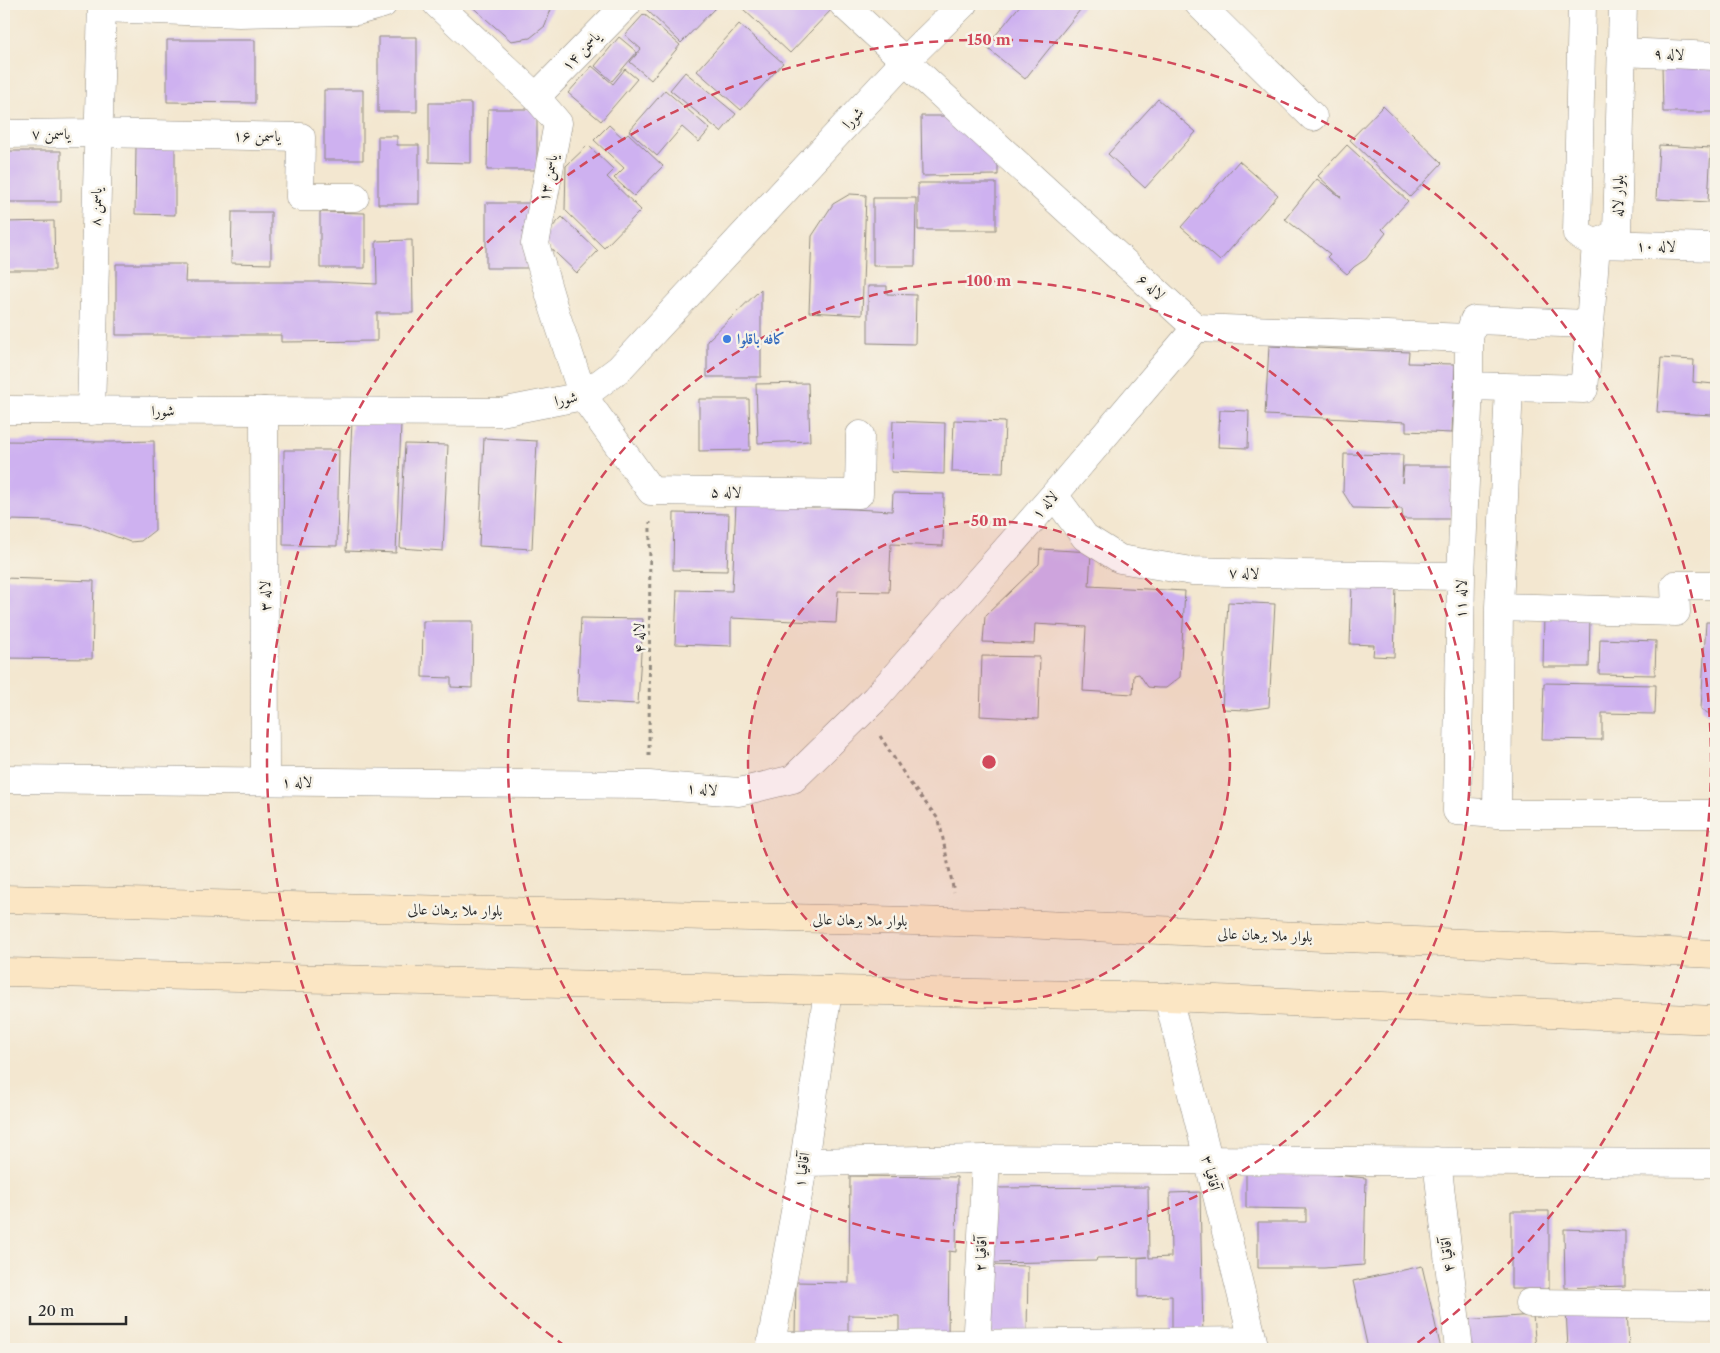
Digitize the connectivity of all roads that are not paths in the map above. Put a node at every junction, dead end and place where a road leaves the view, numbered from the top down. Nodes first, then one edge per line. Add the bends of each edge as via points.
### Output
1 (383, 4) edge
2 (436, 4) edge
3 (627, 4) edge
4 (843, 4) edge
5 (963, 4) edge
6 (1199, 4) edge
7 (1582, 4) edge
8 (1623, 4) edge
9 (102, 6) edge
10 (239, 8) edge
11 (1621, 52) junction
12 (1716, 56) edge
13 (905, 61) junction
14 (536, 97) junction
15 (1313, 117) dead end
16 (98, 133) junction
17 (4, 134) edge
18 (355, 197) dead end
19 (1596, 244) junction
20 (1716, 247) edge
21 (1590, 324) junction
22 (1196, 328) junction
23 (1469, 338) junction
24 (1469, 386) junction
25 (1509, 388) junction
26 (584, 396) junction
27 (4, 410) edge
28 (91, 411) junction
29 (264, 411) junction
30 (860, 435) dead end
31 (1054, 495) junction
32 (1461, 576) junction
33 (1716, 585) edge
34 (1499, 607) junction
35 (4, 779) edge
36 (265, 782) junction
37 (1497, 814) junction
38 (1716, 814) edge
39 (4, 899) edge
40 (1716, 954) edge
41 (4, 972) edge
42 (828, 990) junction
43 (1168, 997) junction
44 (1716, 1020) edge
45 (986, 1159) junction
46 (1208, 1160) junction
47 (1437, 1161) junction
48 (804, 1162) junction
49 (1716, 1163) edge
50 (1529, 1303) dead end
51 (1716, 1305) edge
52 (1254, 1345) edge
53 (976, 1347) edge
54 (771, 1348) edge
55 (1459, 1349) edge

1 - 10 street via 357,11
2 - 14 street, یاسمن ۱۳
3 - 14 street, یاسمن ۱۴
4 - 13 street, لاله ۶
5 - 13 street, شورا
6 - 15 street
7 - 19 street via 1577,234
8 - 11 street, بلوار لاله
9 - 10 street
9 - 16 street, یاسمن ۸
11 - 12 street, لاله ۹
11 - 19 street, بلوار لاله via 1617,233
13 - 22 street, لاله ۶
13 - 26 street, شورا via 619,369
14 - 26 street, یاسمن ۱۳ via 558,123 535,244
16 - 17 street, یاسمن ۷
16 - 18 street, یاسمن ۱۶ via 301,137 300,197
16 - 28 street, یاسمن ۸
19 - 20 street, لاله ۱۰
19 - 21 street
21 - 23 street via 1474,320
21 - 25 street via 1584,389
22 - 23 street
22 - 31 street, لاله ۱
23 - 24 street, لاله ۱۱
24 - 25 street
24 - 32 street, لاله ۱۱
25 - 34 street
26 - 29 street, شورا via 501,412
26 - 30 street, لاله ۵ via 651,491 859,494
27 - 28 street, شورا
28 - 29 street, شورا
29 - 36 street, لاله ۳
31 - 32 street, لاله ۷ via 1085,536 1120,559 1192,571
31 - 36 street, لاله ۱ via 875,699 793,779 739,792 649,785
32 - 37 street, لاله ۱۱ via 1457,811
33 - 34 street via 1675,585 1676,612
34 - 37 street
35 - 36 street, لاله ۱
37 - 38 street
39 - 40 main road, بلوار ملا برهان عالی via 996,923
41 - 42 main road
42 - 43 main road
42 - 48 street, آقاقیا ۱
43 - 44 main road
43 - 46 street, آقاقیا ۳
45 - 46 street
45 - 48 street
45 - 53 street, آقاقیا ۲
46 - 47 street
46 - 52 street, آقاقیا ۳
47 - 49 street
47 - 55 street, آقاقیا ۴
48 - 54 street, آقاقیا ۱
50 - 51 street
52 - 53 street
53 - 54 street

